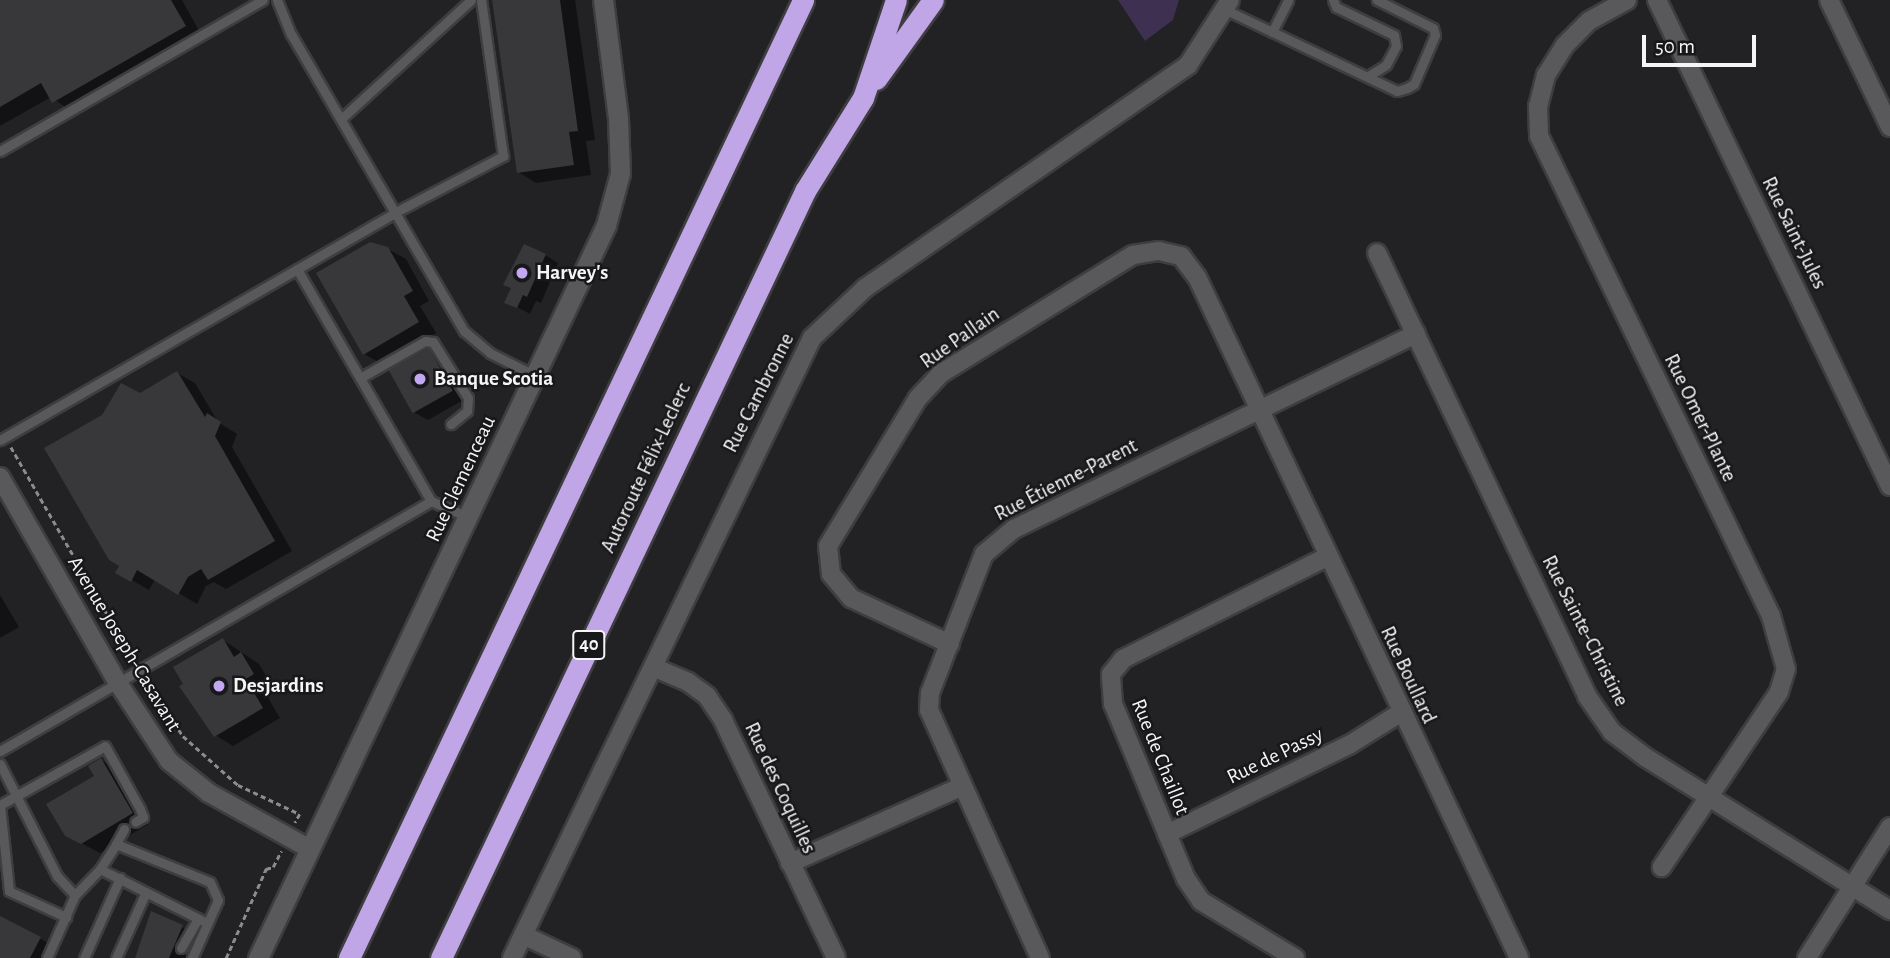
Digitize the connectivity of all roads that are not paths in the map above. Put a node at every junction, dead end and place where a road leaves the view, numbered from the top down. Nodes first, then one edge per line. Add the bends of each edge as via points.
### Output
1 (263, 0) edge
2 (277, 0) edge
3 (471, 0) edge
4 (481, 0) edge
5 (603, 0) edge
6 (794, 0) edge
7 (803, 0) edge
8 (896, 0) edge
9 (933, 0) edge
10 (1288, 0) edge
11 (1333, 0) edge
12 (1377, 0) edge
13 (1627, 0) edge
14 (1657, 0) edge
15 (1829, 0) edge
16 (1227, 5) edge
17 (788, 31) junction
18 (1272, 32) junction
19 (1367, 77) junction
20 (863, 97) junction
21 (1885, 105) edge
22 (341, 119) junction
23 (1890, 128) edge
24 (0, 151) edge
25 (396, 212) junction
26 (1377, 253) dead end
27 (297, 269) junction
28 (1416, 334) junction
29 (536, 376) junction
30 (360, 378) junction
31 (1257, 411) junction
32 (451, 424) dead end
33 (3, 439) edge
34 (1890, 486) edge
35 (3, 489) edge
36 (431, 501) junction
37 (468, 517) junction
38 (1327, 557) junction
39 (950, 644) junction
40 (653, 667) junction
41 (118, 683) junction
42 (1400, 713) junction
43 (0, 751) edge
44 (0, 764) edge
45 (961, 788) junction
46 (1707, 795) junction
47 (16, 796) junction
48 (0, 805) edge
49 (135, 822) dead end
50 (1890, 827) edge
51 (124, 829) dead end
52 (1167, 834) junction
53 (116, 844) junction
54 (310, 849) junction
55 (790, 863) junction
56 (1662, 867) dead end
57 (100, 869) junction
58 (120, 878) junction
59 (1853, 885) junction
60 (146, 892) junction
61 (75, 895) junction
62 (1890, 909) edge
63 (66, 917) junction
64 (203, 921) junction
65 (523, 935) junction
66 (181, 948) dead end
67 (47, 958) edge
68 (83, 958) edge
69 (116, 958) edge
70 (192, 958) edge
71 (258, 958) edge
72 (349, 958) edge
73 (440, 958) edge
74 (512, 958) edge
75 (572, 958) edge
76 (835, 958) edge
77 (1040, 958) edge
78 (1295, 958) edge
79 (1519, 958) edge
80 (1807, 958) edge

1 - 24 lane
2 - 22 lane via 291,34
3 - 22 lane
4 - 25 lane via 503,156
5 - 29 street, Rue Clemenceau via 620,173 606,225
6 - 17 highway
7 - 17 highway
8 - 20 highway, Autoroute Félix-Leclerc / 40
9 - 20 highway
10 - 18 lane
11 - 19 lane via 1336,7 1394,35 1395,46 1386,65
12 - 19 lane via 1429,23 1435,36 1414,84 1407,89 1397,91
13 - 46 street, Rue Omer-Plante via 1589,21 1564,45 1546,75 1538,106 1539,136 1781,642 1786,669 1779,692
14 - 34 street, Rue Saint-Jules
15 - 21 street
16 - 18 lane
16 - 40 street, Rue Cambronne via 1188,65 1152,94 864,288 811,338
17 - 72 highway
18 - 19 lane
20 - 73 highway, Autoroute Félix-Leclerc / 40 via 805,191
21 - 23 street
22 - 25 lane
25 - 27 lane
25 - 29 lane via 464,331 490,353
26 - 28 street, Rue Sainte-Christine
27 - 30 lane
27 - 33 lane
28 - 31 street, Rue Étienne-Parent
28 - 46 street, Rue Sainte-Christine via 1587,696 1612,732
29 - 37 street, Rue Clemenceau
30 - 32 lane via 425,341 433,342 468,398 467,411
30 - 36 lane
31 - 38 street, Rue Boullard
31 - 39 street, Rue Étienne-Parent via 996,541 984,554
31 - 39 street, Rue Pallain via 1197,276 1181,256 1159,251 1133,255 940,374 918,398 828,546 827,562 838,586 851,598
35 - 41 street, Avenue Joseph-Casavant
36 - 37 lane
36 - 41 lane
37 - 54 street, Rue Clemenceau
38 - 42 street, Rue Boullard
38 - 52 street, Rue de Chaillot via 1123,659 1111,674 1113,704
39 - 45 street, Rue Étienne-Parent via 930,693 929,710
40 - 55 street, Rue des Coquilles via 688,682 712,704
40 - 65 street, Rue Cambronne
41 - 43 lane
41 - 54 street, Avenue Joseph-Casavant via 151,737 187,778
42 - 52 street, Rue de Passy via 1349,745
42 - 79 street, Rue Boullard
44 - 47 lane
45 - 55 street
45 - 77 street, Rue Étienne-Parent
46 - 56 street, Rue Omer-Plante
46 - 59 street, Rue Sainte-Christine
47 - 48 lane
47 - 49 lane via 105,746 140,809 143,817
47 - 61 lane via 57,876
48 - 63 lane via 9,891
50 - 59 street
51 - 53 lane
52 - 78 street, Rue de Chaillot via 1200,901
53 - 57 lane
53 - 64 lane via 210,882 218,900
54 - 71 street, Rue Clemenceau
55 - 76 street, Rue des Coquilles
57 - 58 lane
57 - 61 lane
58 - 60 lane
58 - 68 lane
59 - 62 street, Rue Sainte-Christine
59 - 80 street
60 - 64 lane
60 - 69 lane
61 - 63 lane
63 - 67 lane
64 - 66 lane
64 - 70 lane
65 - 74 street, Rue Cambronne
65 - 75 street

